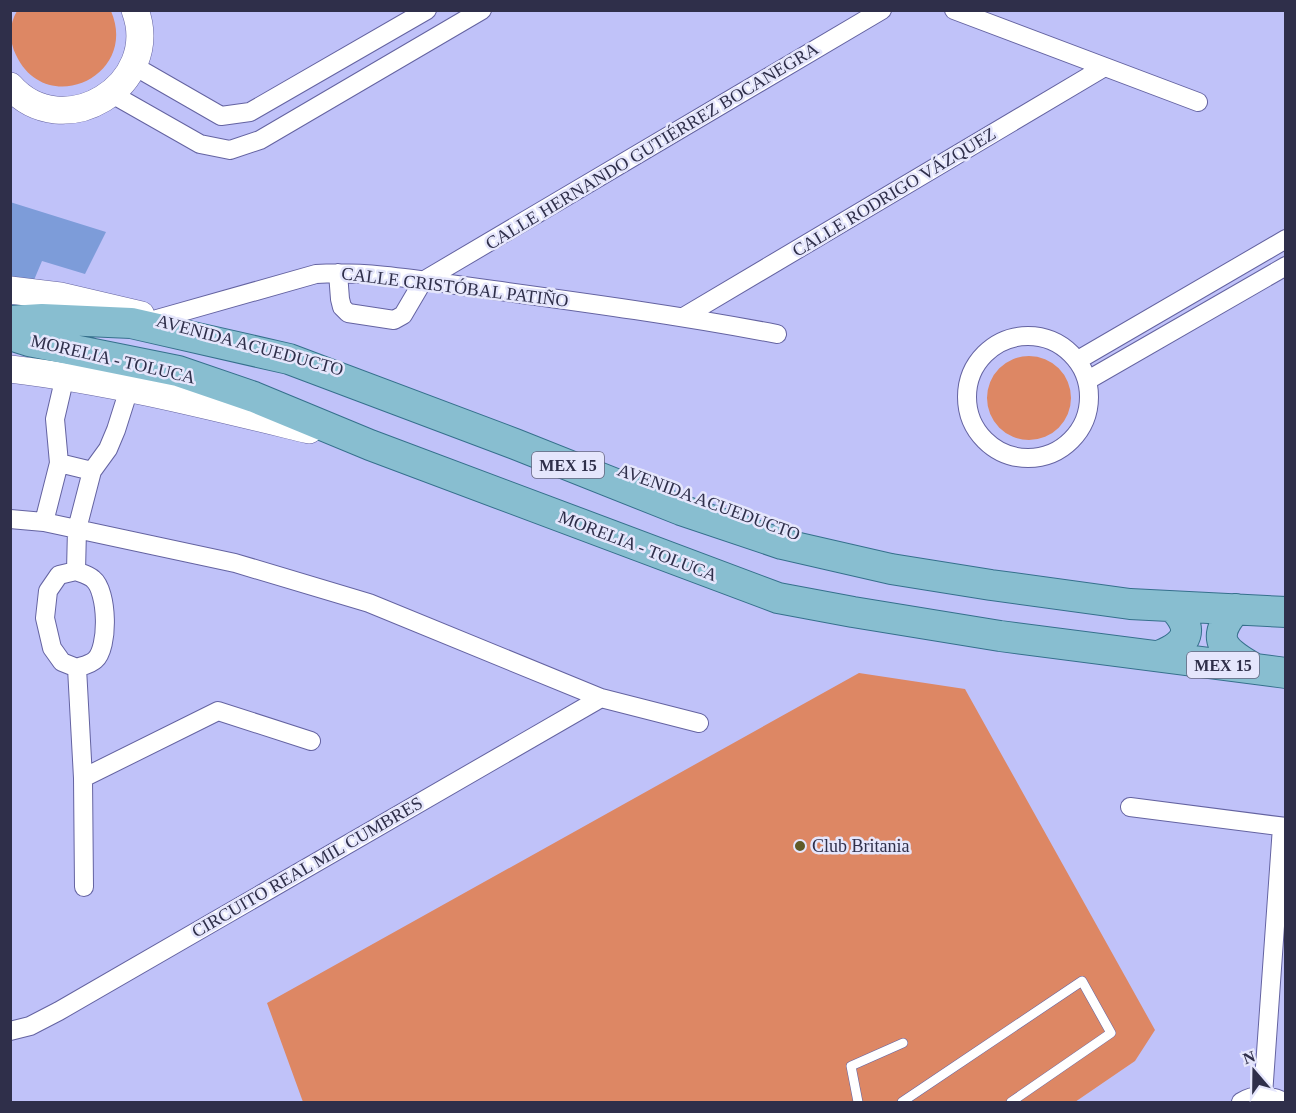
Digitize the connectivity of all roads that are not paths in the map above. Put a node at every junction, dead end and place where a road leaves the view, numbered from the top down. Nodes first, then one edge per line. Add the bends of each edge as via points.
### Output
1 (135, 10) edge
2 (428, 10) edge
3 (482, 10) edge
4 (882, 10) edge
5 (954, 10) edge
6 (134, 66) junction
7 (1103, 68) junction
8 (11, 88) edge
9 (112, 94) junction
10 (1198, 102) dead end
11 (1286, 239) edge
12 (1286, 266) edge
13 (338, 273) junction
14 (423, 281) junction
15 (10, 290) edge
16 (686, 316) junction
17 (157, 319) junction
18 (10, 321) edge
19 (777, 334) dead end
20 (10, 335) edge
21 (1078, 360) junction
22 (10, 369) edge
23 (65, 375) junction
24 (1088, 380) junction
25 (129, 389) junction
26 (370, 445) junction
27 (58, 463) junction
28 (92, 471) junction
29 (10, 519) edge
30 (44, 522) junction
31 (77, 529) junction
32 (76, 571) junction
33 (1173, 607) junction
34 (1236, 609) junction
35 (1286, 612) edge
36 (1161, 656) junction
37 (77, 668) junction
38 (1255, 669) junction
39 (1286, 673) edge
40 (601, 698) junction
41 (699, 723) dead end
42 (311, 741) dead end
43 (83, 778) junction
44 (1130, 807) dead end
45 (1284, 827) edge
46 (84, 887) dead end
47 (10, 1031) edge
48 (903, 1043) dead end
49 (1263, 1095) junction
50 (858, 1102) edge
51 (902, 1102) edge
52 (1011, 1102) edge
53 (1241, 1102) edge
54 (1285, 1102) edge

1 - 6 street via 140,43
2 - 6 street via 250,112 221,116
3 - 9 street via 260,140 230,150 200,144
4 - 14 street, CALLE HERNANDO GUTIÉRREZ BOCANEGRA
5 - 7 street
6 - 9 street
7 - 10 street
7 - 16 street, CALLE RODRIGO VÁZQUEZ
8 - 9 street via 30,102 61,110 93,105
11 - 21 street
12 - 24 street
13 - 14 street, CALLE CRISTÓBAL PATIÑO
13 - 14 street via 342,307 348,313 394,320 403,315
13 - 17 street, CALLE CRISTÓBAL PATIÑO via 316,274
14 - 16 street, CALLE CRISTÓBAL PATIÑO
15 - 17 street, AVENIDA ACUEDUCTO via 60,296
16 - 19 street, CALLE CRISTÓBAL PATIÑO
17 - 33 street, AVENIDA ACUEDUCTO via 331,366 505,425 776,531 963,571 1154,593
18 - 33 main road, MORELIA - TOLUCA / MEX 15 via 131,323 278,356 681,510 782,544 891,569
20 - 26 main road, MORELIA - TOLUCA / MEX 15 via 178,371 254,397
21 - 24 street
21 - 24 street via 1063,345 1043,337 1022,335 1001,341 983,354 971,372 966,393 968,414 978,433 993,448 1013,457 1034,459 1055,453 1073,440 1085,422 1090,401
22 - 23 street
23 - 25 street
23 - 27 street via 55,419
25 - 26 street
25 - 28 street via 108,449
26 - 36 main road, MORELIA - TOLUCA / MEX 15 via 778,597 1000,636
27 - 28 street
27 - 30 street
28 - 31 street
29 - 30 street
30 - 31 street
31 - 32 street
31 - 40 street via 235,563 369,603
32 - 37 street via 94,579 105,616 103,648 94,660
32 - 37 street via 59,575 48,591 45,618 52,648 62,662
33 - 34 main road, MEX 15
33 - 36 main road via 1185,624 1185,638 1178,648
34 - 35 main road, MEX 15
34 - 38 main road via 1222,630 1224,647
36 - 38 main road, MORELIA - TOLUCA / MEX 15
37 - 43 street
38 - 39 main road, MORELIA - TOLUCA / MEX 15
40 - 41 street
40 - 47 street, CIRCUITO REAL MIL CUMBRES via 59,1011
42 - 43 street via 218,711
43 - 46 street
44 - 45 street
45 - 49 street
48 - 50 lane via 851,1066
49 - 53 street
49 - 54 street
51 - 52 lane via 1082,981 1111,1033

